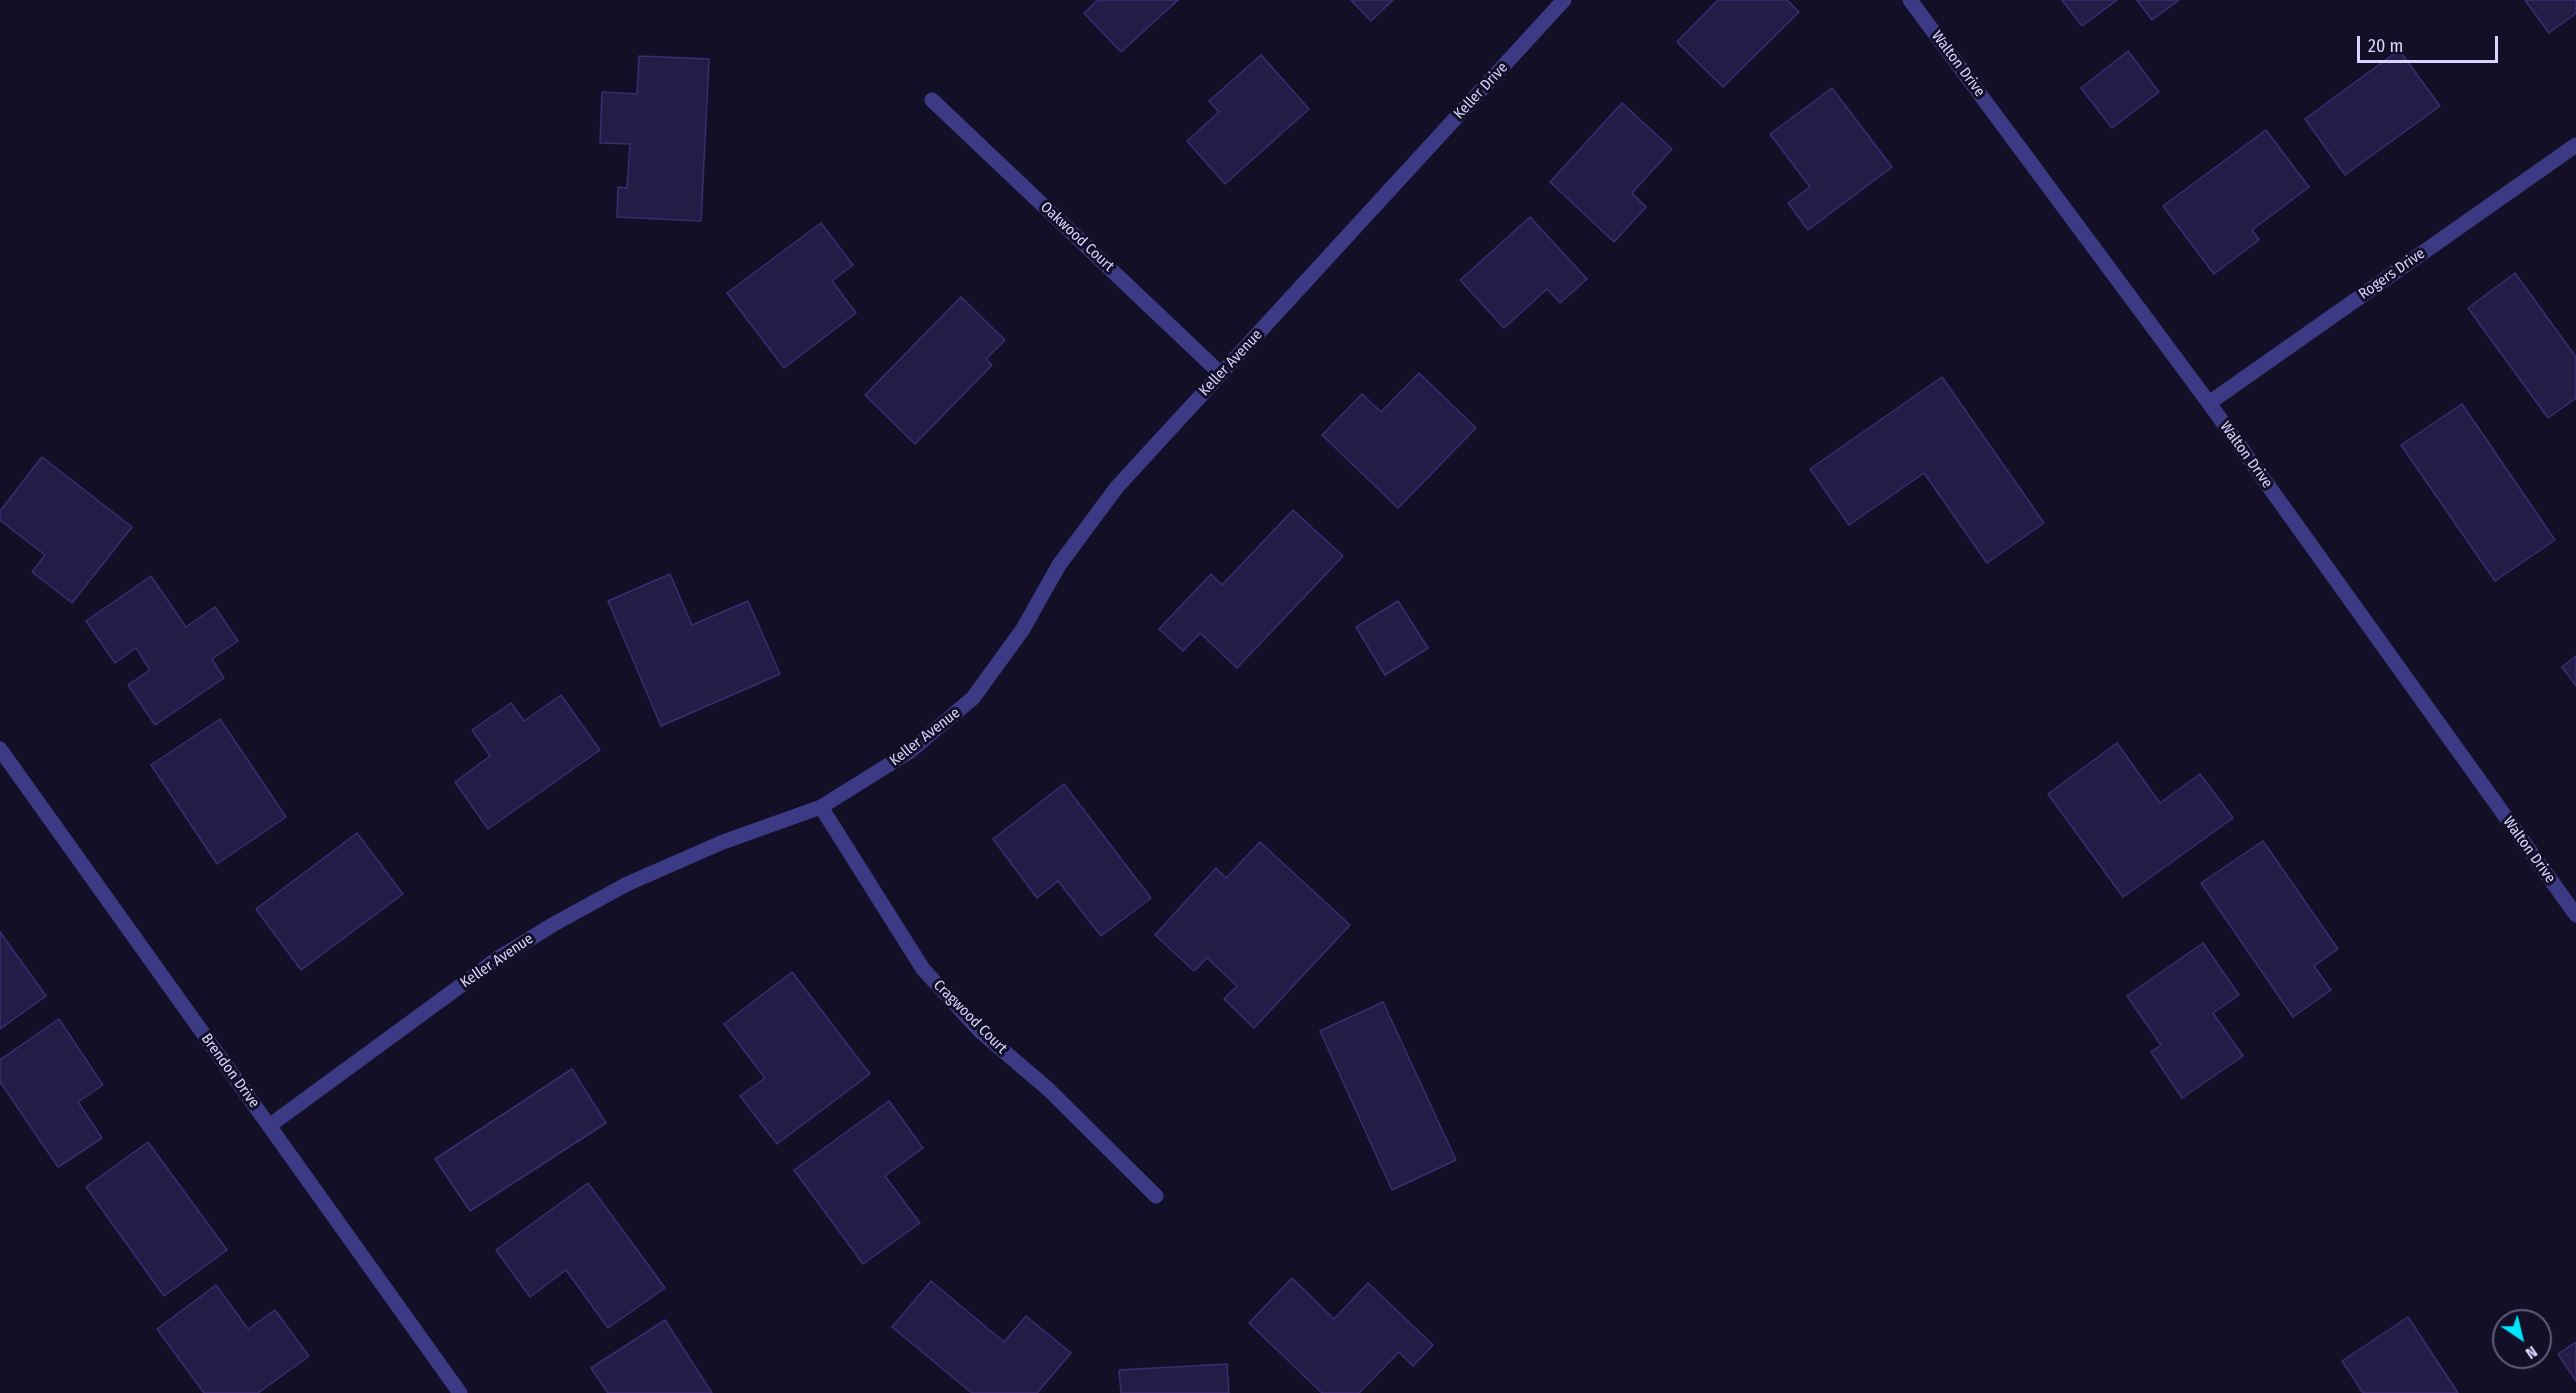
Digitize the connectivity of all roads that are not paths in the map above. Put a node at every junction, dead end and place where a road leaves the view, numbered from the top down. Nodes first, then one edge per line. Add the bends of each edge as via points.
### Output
1 (1564, 0) edge
2 (1910, 0) edge
3 (932, 100) dead end
4 (2576, 145) edge
5 (1397, 182) joint
6 (1221, 374) junction
7 (2209, 403) junction
8 (0, 750) edge
9 (821, 807) junction
10 (2576, 915) edge
11 (269, 1126) junction
12 (1156, 1196) dead end
13 (460, 1393) edge

1 - 5 street, Keller Drive
2 - 7 street, Walton Drive
3 - 6 street, Oakwood Court
4 - 7 street, Rogers Drive
5 - 6 street, Keller Avenue
6 - 9 street, Keller Avenue via 1117,487 1059,565 1023,629 973,698 909,752
7 - 10 street, Walton Drive
8 - 11 street, Brendon Drive
9 - 11 street, Keller Avenue via 723,842 627,884 554,924 497,959
9 - 12 street, Cragwood Court via 923,969 980,1031 1048,1089
11 - 13 street, Brendon Drive

